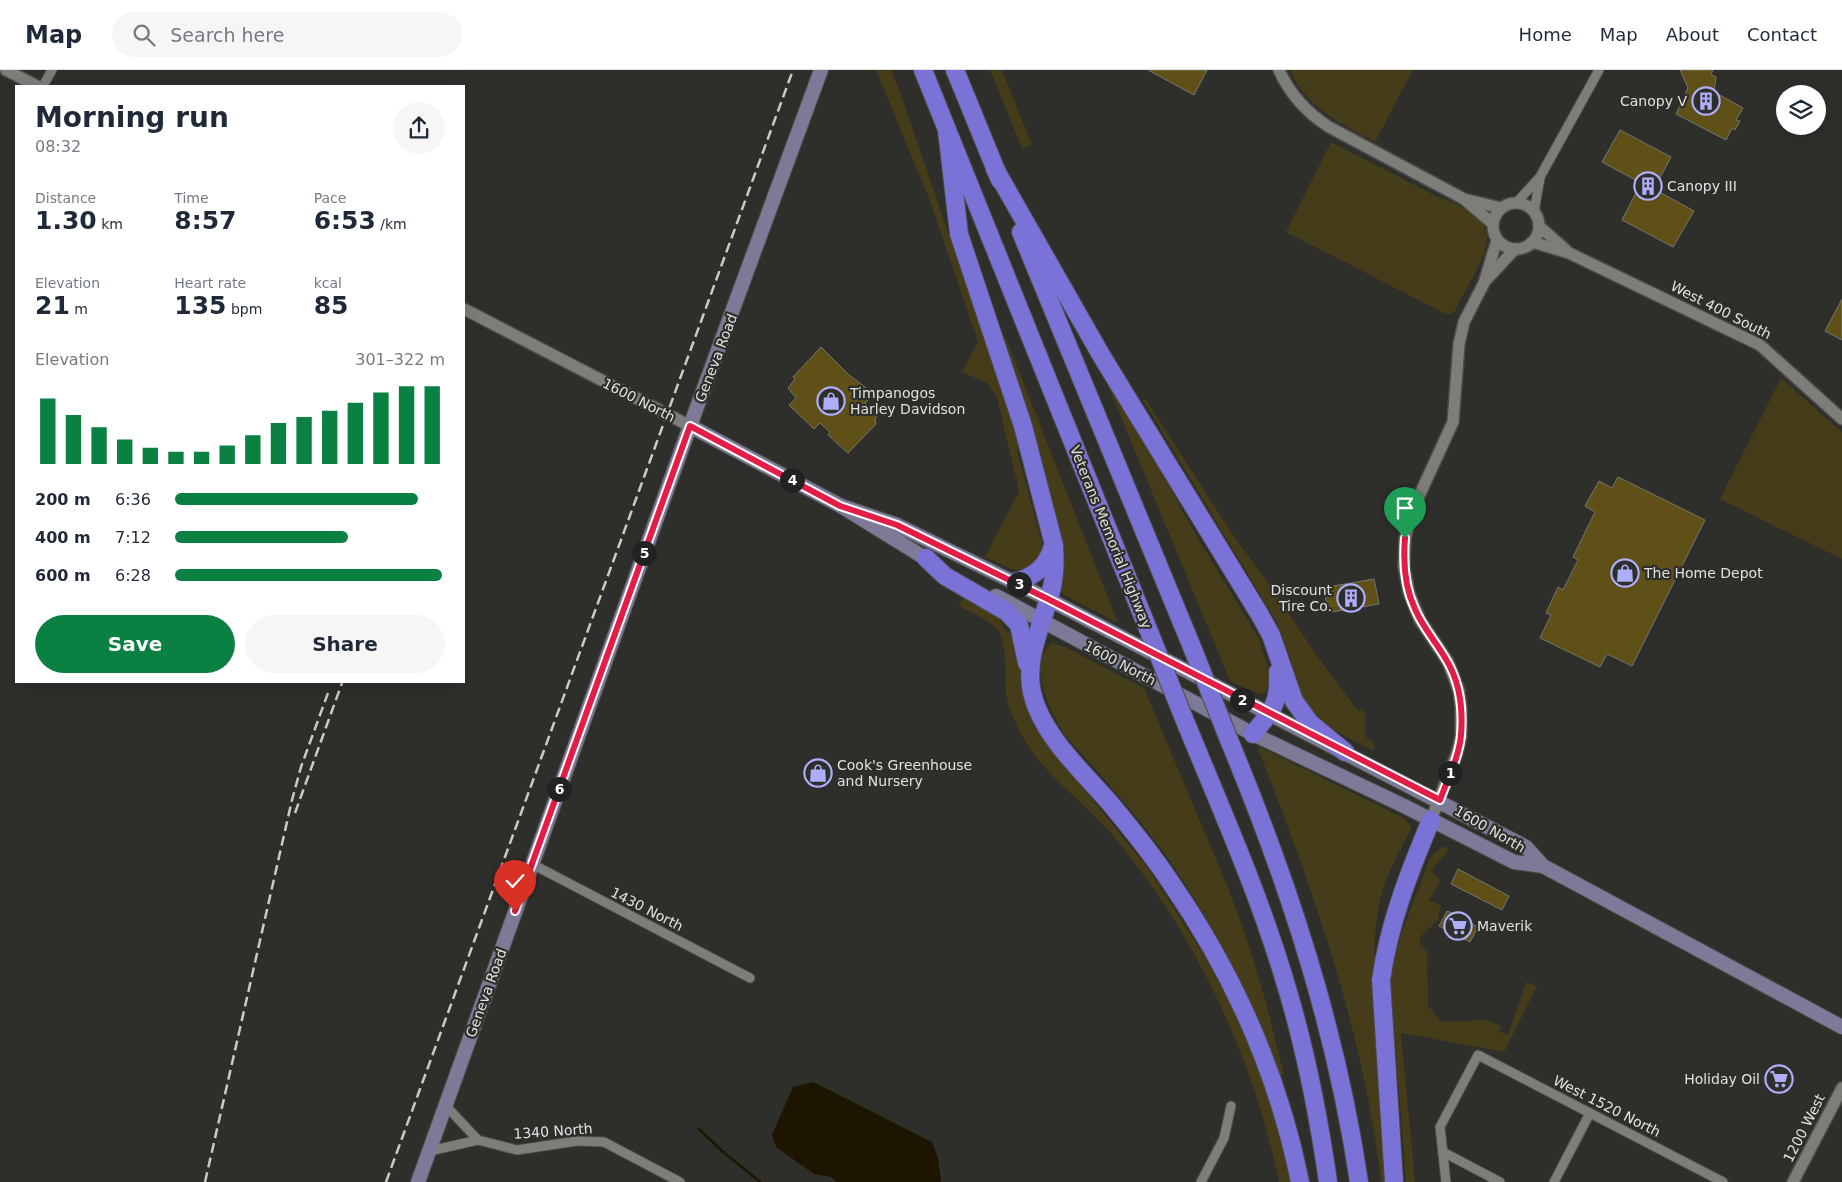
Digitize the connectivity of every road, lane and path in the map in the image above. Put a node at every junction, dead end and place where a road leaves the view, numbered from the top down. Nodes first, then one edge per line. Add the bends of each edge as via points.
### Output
1 (6, 70) edge
2 (52, 70) edge
3 (821, 70) edge
4 (922, 70) edge
5 (955, 70) edge
6 (1279, 70) edge
7 (1599, 70) edge
8 (35, 85) edge
9 (44, 85) edge
10 (947, 131) junction
11 (995, 169) junction
12 (1540, 177) junction
13 (1464, 199) junction
14 (1516, 203) junction
15 (1501, 208) junction
16 (1534, 212) junction
17 (1492, 223) junction
18 (1539, 226) junction
19 (1497, 240) junction
20 (1532, 242) junction
21 (1515, 249) junction
22 (1569, 253) junction
23 (1484, 283) junction
24 (465, 310) edge
25 (1842, 418) edge
26 (690, 426) junction
27 (840, 506) junction
28 (1054, 546) junction
29 (926, 558) junction
30 (1015, 582) junction
31 (1048, 599) junction
32 (1042, 621) junction
33 (1277, 654) junction
34 (1028, 670) junction
35 (1269, 714) junction
36 (1253, 734) junction
37 (1345, 752) junction
38 (1440, 800) junction
39 (1431, 820) junction
40 (532, 864) junction
41 (1543, 866) junction
42 (750, 978) dead end
43 (1842, 1027) edge
44 (1842, 1088) edge
45 (446, 1106) junction
46 (1231, 1106) dead end
47 (1590, 1113) junction
48 (478, 1140) junction
49 (430, 1151) junction
50 (1443, 1152) junction
51 (418, 1182) edge
52 (680, 1182) edge
53 (1201, 1182) edge
54 (1300, 1182) edge
55 (1328, 1182) edge
56 (1359, 1182) edge
57 (1394, 1182) edge
58 (1446, 1182) edge
59 (1500, 1182) edge
60 (1554, 1182) edge
61 (1723, 1182) edge
62 (1793, 1182) edge

1 - 8 street
2 - 9 street
3 - 26 main road, Geneva Road
4 - 10 highway, Veterans Memorial Highway
5 - 11 highway
6 - 13 street via 1291,95 1328,127
7 - 12 street
10 - 28 highway via 959,234 1023,426
10 - 55 highway, Veterans Memorial Highway, bridge via 1246,871 1283,975 1312,1090
11 - 33 highway via 1102,355 1260,615
11 - 56 highway, bridge via 1194,652 1282,876 1312,966 1334,1049
12 - 14 street
12 - 16 street
13 - 15 street
13 - 17 street
14 - 15 street
14 - 16 street
15 - 17 street
16 - 18 street, West 400 South
17 - 19 street
18 - 20 street
18 - 22 street, West 400 South
19 - 21 street via 1503,246
19 - 23 street
20 - 21 street
20 - 22 street, West 400 South
21 - 23 street
22 - 25 street, West 400 South via 1760,345
23 - 38 street via 1464,322 1459,344 1453,422 1414,506 1405,538 1404,567 1409,593 1420,620 1448,662 1459,691 1461,736
24 - 26 street, 1600 North
26 - 27 main road, 1600 North
26 - 40 main road, Geneva Road
27 - 29 main road, 1600 North
27 - 30 main road, 1600 North via 897,525
28 - 30 highway via 1037,573
28 - 31 highway via 1054,574
29 - 32 main road, 1600 North
29 - 34 highway via 944,576 1008,612 1019,625
30 - 31 main road, 1600 North
31 - 32 highway
31 - 35 main road, 1600 North
32 - 34 highway
32 - 36 main road, 1600 North
33 - 35 highway via 1278,697
33 - 37 highway via 1301,712
34 - 54 highway via 1039,715 1164,873 1218,957 1248,1018 1281,1104
35 - 36 highway
35 - 37 main road, 1600 North
36 - 39 main road, 1600 North
37 - 38 main road, 1600 North
38 - 39 street
38 - 41 main road, 1600 North via 1526,847
39 - 41 main road, 1600 North via 1514,862
39 - 57 highway via 1392,921 1380,980
40 - 42 street, 1430 North
40 - 45 main road, Geneva Road
41 - 43 main road, 1600 North
44 - 62 street, 1200 West
45 - 48 street
45 - 49 main road, Geneva Road
46 - 53 street via 1224,1138
47 - 50 street, West 1520 North via 1478,1055 1440,1126
47 - 60 street
47 - 61 street, West 1520 North
48 - 49 street
48 - 52 street, 1340 North via 517,1150 577,1141 604,1142
49 - 51 main road, Geneva Road
50 - 58 street
50 - 59 street

